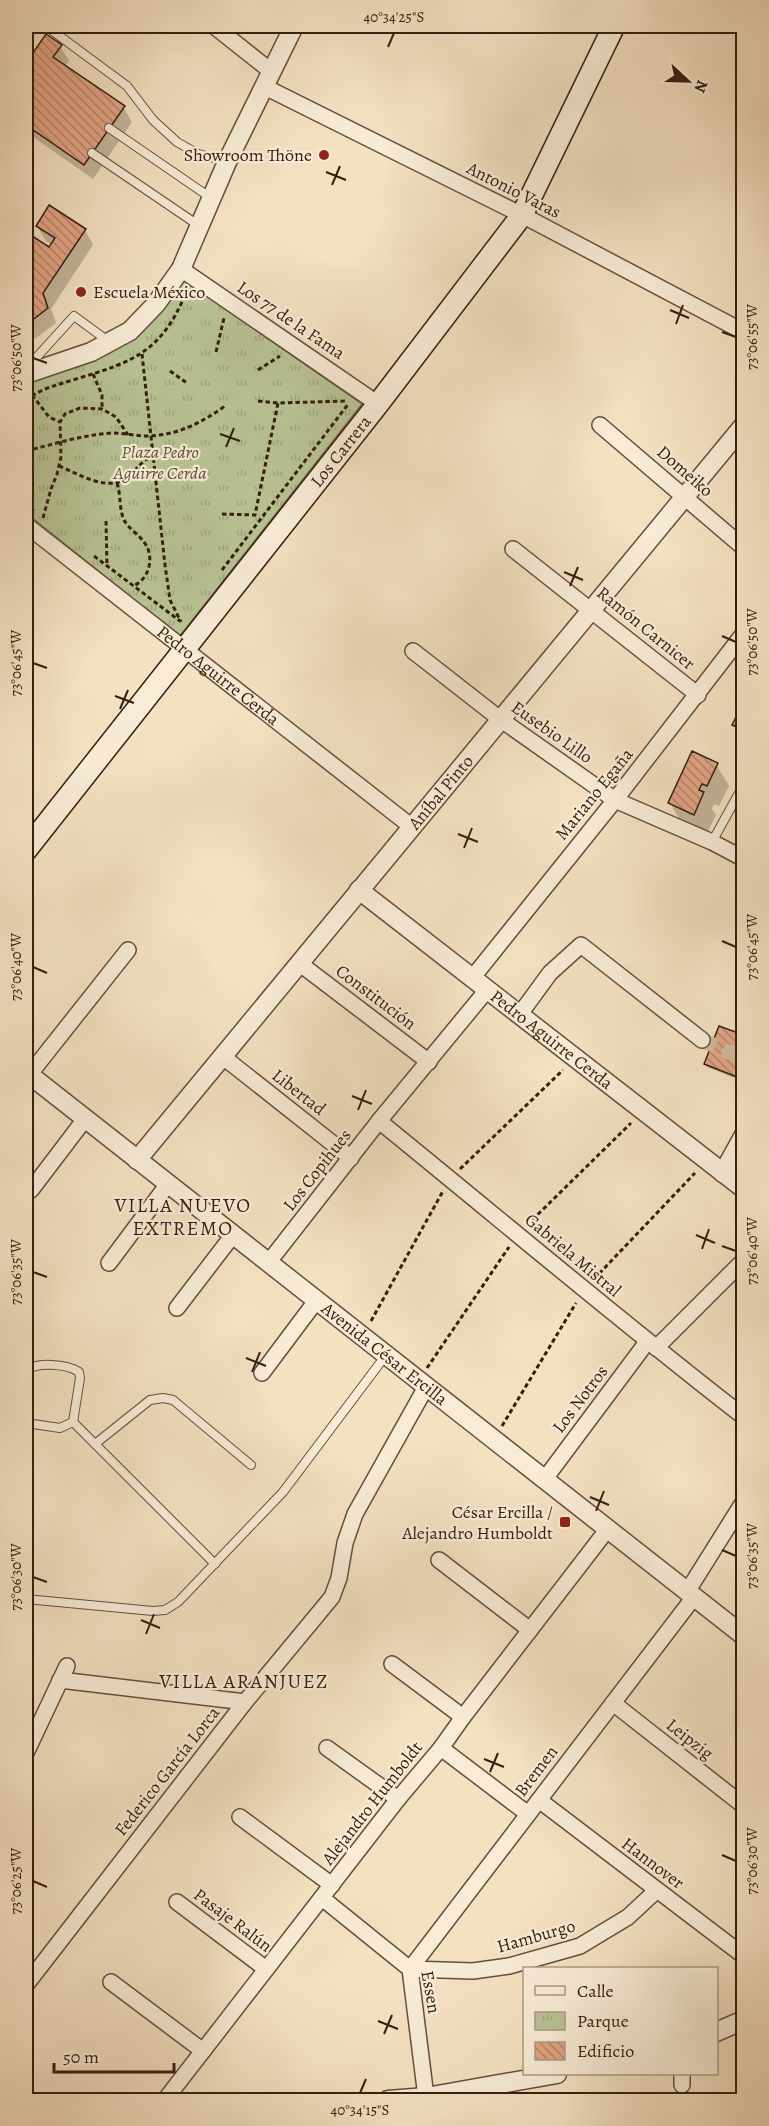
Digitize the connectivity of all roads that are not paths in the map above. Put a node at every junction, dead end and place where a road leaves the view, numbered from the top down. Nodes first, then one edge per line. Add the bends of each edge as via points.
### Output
1 (46, 26) edge
2 (214, 26) edge
3 (294, 26) edge
4 (614, 26) edge
5 (269, 80) junction
6 (110, 128) dead end
7 (92, 153) dead end
8 (227, 162) junction
9 (211, 198) junction
10 (522, 215) junction
11 (198, 225) junction
12 (181, 268) junction
13 (744, 332) edge
14 (110, 342) junction
15 (26, 372) edge
16 (378, 404) junction
17 (600, 424) dead end
18 (744, 425) edge
19 (685, 496) junction
20 (26, 525) edge
21 (744, 548) edge
22 (513, 549) dead end
23 (591, 609) junction
24 (744, 633) edge
25 (183, 636) junction
26 (414, 651) dead end
27 (698, 695) junction
28 (501, 719) junction
29 (744, 784) edge
30 (615, 800) junction
31 (412, 827) junction
32 (711, 842) junction
33 (26, 850) edge
34 (744, 858) edge
35 (359, 890) junction
36 (128, 950) dead end
37 (299, 963) junction
38 (473, 978) junction
39 (487, 990) junction
40 (520, 1014) junction
41 (702, 1040) tunnel mouth
42 (222, 1056) junction
43 (429, 1062) junction
44 (27, 1073) edge
45 (85, 1119) junction
46 (379, 1121) junction
47 (744, 1135) edge
48 (351, 1158) junction
49 (137, 1160) junction
50 (723, 1173) junction
51 (168, 1184) junction
52 (744, 1189) edge
53 (32, 1190) dead end
54 (233, 1235) junction
55 (744, 1260) edge
56 (109, 1263) dead end
57 (268, 1263) junction
58 (316, 1301) junction
59 (177, 1308) dead end
60 (652, 1345) junction
61 (386, 1355) junction
62 (26, 1372) edge
63 (262, 1373) dead end
64 (426, 1387) junction
65 (744, 1417) edge
66 (74, 1422) junction
67 (26, 1423) edge
68 (95, 1444) junction
69 (251, 1465) dead end
70 (544, 1480) junction
71 (744, 1501) edge
72 (607, 1530) junction
73 (438, 1560) dead end
74 (215, 1564) junction
75 (691, 1594) junction
76 (26, 1599) edge
77 (530, 1630) junction
78 (744, 1636) edge
79 (392, 1664) dead end
80 (245, 1702) junction
81 (613, 1703) junction
82 (463, 1717) junction
83 (327, 1748) dead end
84 (441, 1748) junction
85 (26, 1753) edge
86 (398, 1799) junction
87 (538, 1800) junction
88 (744, 1806) edge
89 (528, 1814) junction
90 (240, 1817) dead end
91 (332, 1885) junction
92 (657, 1890) junction
93 (322, 1898) junction
94 (177, 1902) dead end
95 (744, 1956) edge
96 (410, 1969) junction
97 (266, 1970) junction
98 (111, 1982) dead end
99 (26, 1985) edge
100 (744, 2020) edge
101 (718, 2032) edge
102 (203, 2051) junction
103 (546, 2075) edge
104 (426, 2097) junction
105 (167, 2100) edge
106 (388, 2100) edge

1 - 8 lane via 127,86 153,120 177,142 198,154
2 - 5 street, Antonio Varas
3 - 5 street
4 - 10 main road, Los Carrera
5 - 8 street
5 - 10 street, Antonio Varas
6 - 9 lane
7 - 11 lane
8 - 9 street
9 - 11 street
10 - 13 street, Antonio Varas
10 - 16 main road, Los Carrera
11 - 12 street
12 - 14 street via 156,304 130,331
12 - 16 street, Los 77 de la Fama
14 - 15 street via 91,352
14 - 15 lane via 74,316
16 - 25 main road, Los Carrera
17 - 19 street, Domeiko
18 - 19 street, Aníbal Pinto
19 - 21 street, Domeiko
19 - 23 street, Aníbal Pinto
20 - 25 street, Pedro Aguirre Cerda
22 - 23 street, Ramón Carnicer
23 - 27 street, Ramón Carnicer
23 - 28 street, Aníbal Pinto
24 - 27 street, Mariano Egaña
25 - 31 street, Pedro Aguirre Cerda
25 - 33 main road, Los Carrera
26 - 28 street, Eusebio Lillo
27 - 30 street, Mariano Egaña
28 - 30 street, Eusebio Lillo
28 - 31 street, Aníbal Pinto
29 - 32 lane
30 - 32 street, Eusebio Lillo
30 - 38 street, Mariano Egaña
31 - 35 street, Aníbal Pinto
32 - 34 street, Eusebio Lillo
35 - 37 street, Aníbal Pinto
35 - 38 street, Pedro Aguirre Cerda
36 - 44 street
37 - 42 street, Aníbal Pinto
37 - 43 street, Constitución
38 - 39 street, Pedro Aguirre Cerda
39 - 40 street, Pedro Aguirre Cerda
39 - 43 street, Los Copihues
40 - 41 street via 550,974 582,945
40 - 50 street, Pedro Aguirre Cerda
42 - 48 street, Libertad
42 - 49 street, Aníbal Pinto
43 - 46 street, Los Copihues
44 - 45 street, Avenida César Ercilla
45 - 49 street, Avenida César Ercilla
45 - 53 street
46 - 48 street, Los Copihues
46 - 60 street, Gabriela Mistral
47 - 50 street
48 - 57 street, Los Copihues
49 - 51 street, Avenida César Ercilla
50 - 52 street, Pedro Aguirre Cerda
51 - 54 street, Avenida César Ercilla
51 - 56 street
54 - 57 street, Avenida César Ercilla
54 - 59 street
55 - 60 street, Los Notros
57 - 58 street, Avenida César Ercilla
58 - 61 street, Avenida César Ercilla
58 - 63 street
60 - 65 street, Gabriela Mistral
60 - 70 street, Los Notros
61 - 64 street, Avenida César Ercilla
61 - 74 lane via 283,1492
62 - 66 lane via 36,1364 78,1372
64 - 70 street, Avenida César Ercilla
64 - 80 street, Federico García Lorca via 355,1514 332,1597
66 - 67 lane via 60,1428
66 - 68 lane
68 - 69 lane via 150,1400 163,1398 173,1400
68 - 74 lane
70 - 72 street, Avenida César Ercilla
71 - 75 street, Bremen
72 - 75 street, Avenida César Ercilla
72 - 77 street, Alejandro Humboldt
73 - 77 street
74 - 76 lane via 165,1610
75 - 78 street, Avenida César Ercilla
75 - 81 street, Bremen
77 - 82 street, Alejandro Humboldt
79 - 82 street
80 - 85 street via 64,1673
80 - 99 street, Federico García Lorca
81 - 87 street, Bremen
81 - 88 street, Leipzig
82 - 84 street, Alejandro Humboldt
83 - 86 street
84 - 86 street, Alejandro Humboldt
84 - 89 street
86 - 91 street, Alejandro Humboldt
87 - 89 street, Bremen
87 - 92 street, Hannover
89 - 96 street, Bremen
90 - 91 street
91 - 93 street, Alejandro Humboldt
92 - 95 street, Hannover
92 - 96 street, Hamburgo via 628,1917 580,1946 509,1966 473,1971
93 - 96 street, Essen
93 - 97 street, Alejandro Humboldt
94 - 97 street, Pasaje Ralún
96 - 104 street, Essen
97 - 102 street, Alejandro Humboldt
98 - 102 street
100 - 101 street
102 - 105 street, Alejandro Humboldt
103 - 104 street
104 - 106 street

